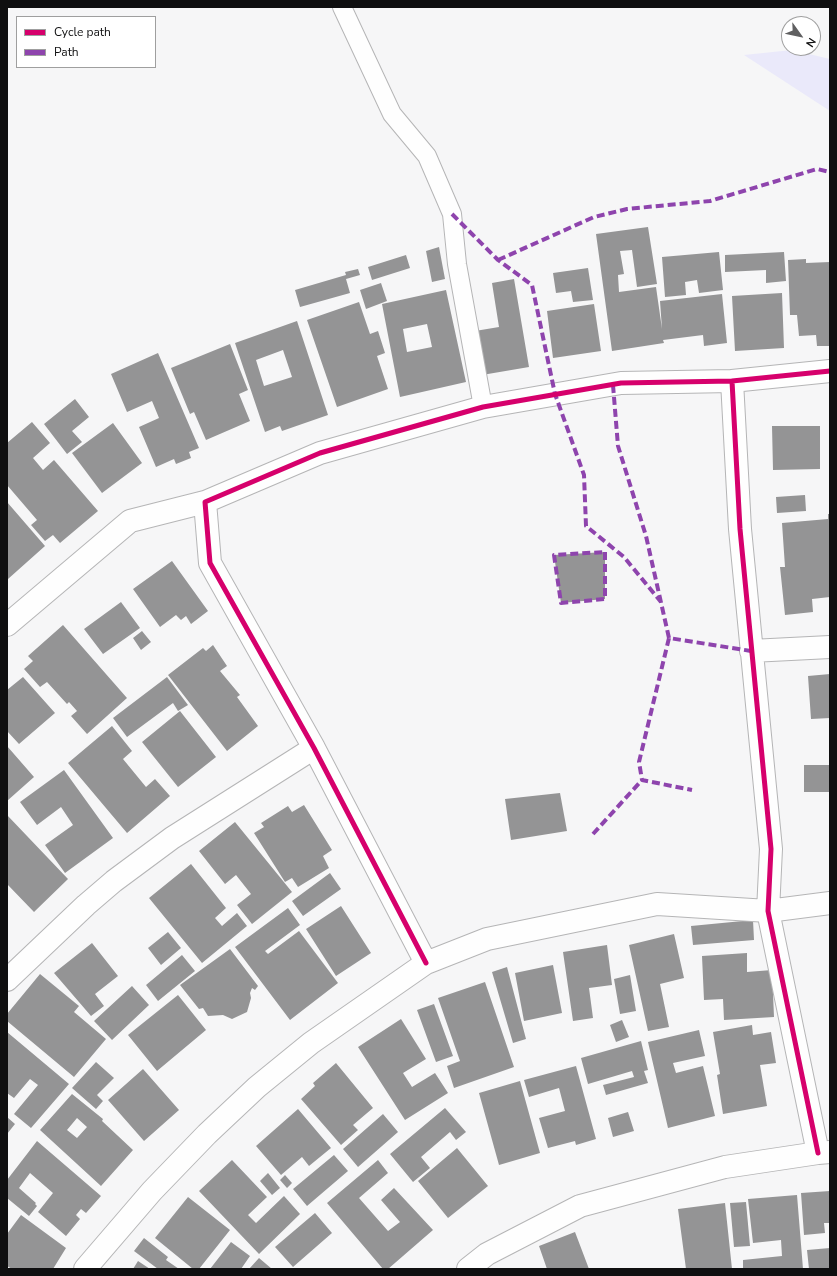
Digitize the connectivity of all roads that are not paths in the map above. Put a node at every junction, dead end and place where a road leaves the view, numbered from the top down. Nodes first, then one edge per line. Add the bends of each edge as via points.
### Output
1 (342, 7) edge
2 (830, 371) edge
3 (732, 381) junction
4 (483, 407) junction
5 (205, 502) junction
6 (7, 625) edge
7 (830, 647) edge
8 (751, 651) junction
9 (314, 748) junction
10 (830, 903) edge
11 (768, 911) junction
12 (426, 963) junction
13 (7, 980) edge
14 (824, 1152) edge
15 (85, 1269) edge
16 (468, 1269) edge

1 - 4 lane via 392,114 427,156 452,214 457,264
2 - 3 street
3 - 4 street via 621,383
3 - 8 street via 740,529
4 - 5 street via 320,454
5 - 6 street via 130,521
5 - 9 street via 210,563
7 - 8 street
8 - 11 street via 771,849
9 - 12 street
9 - 13 street via 172,838 114,881
10 - 11 street
11 - 12 street via 657,904 487,939
11 - 14 street
12 - 15 street via 311,1043 258,1087 207,1134 152,1191
14 - 16 street via 725,1167 580,1206 487,1254

